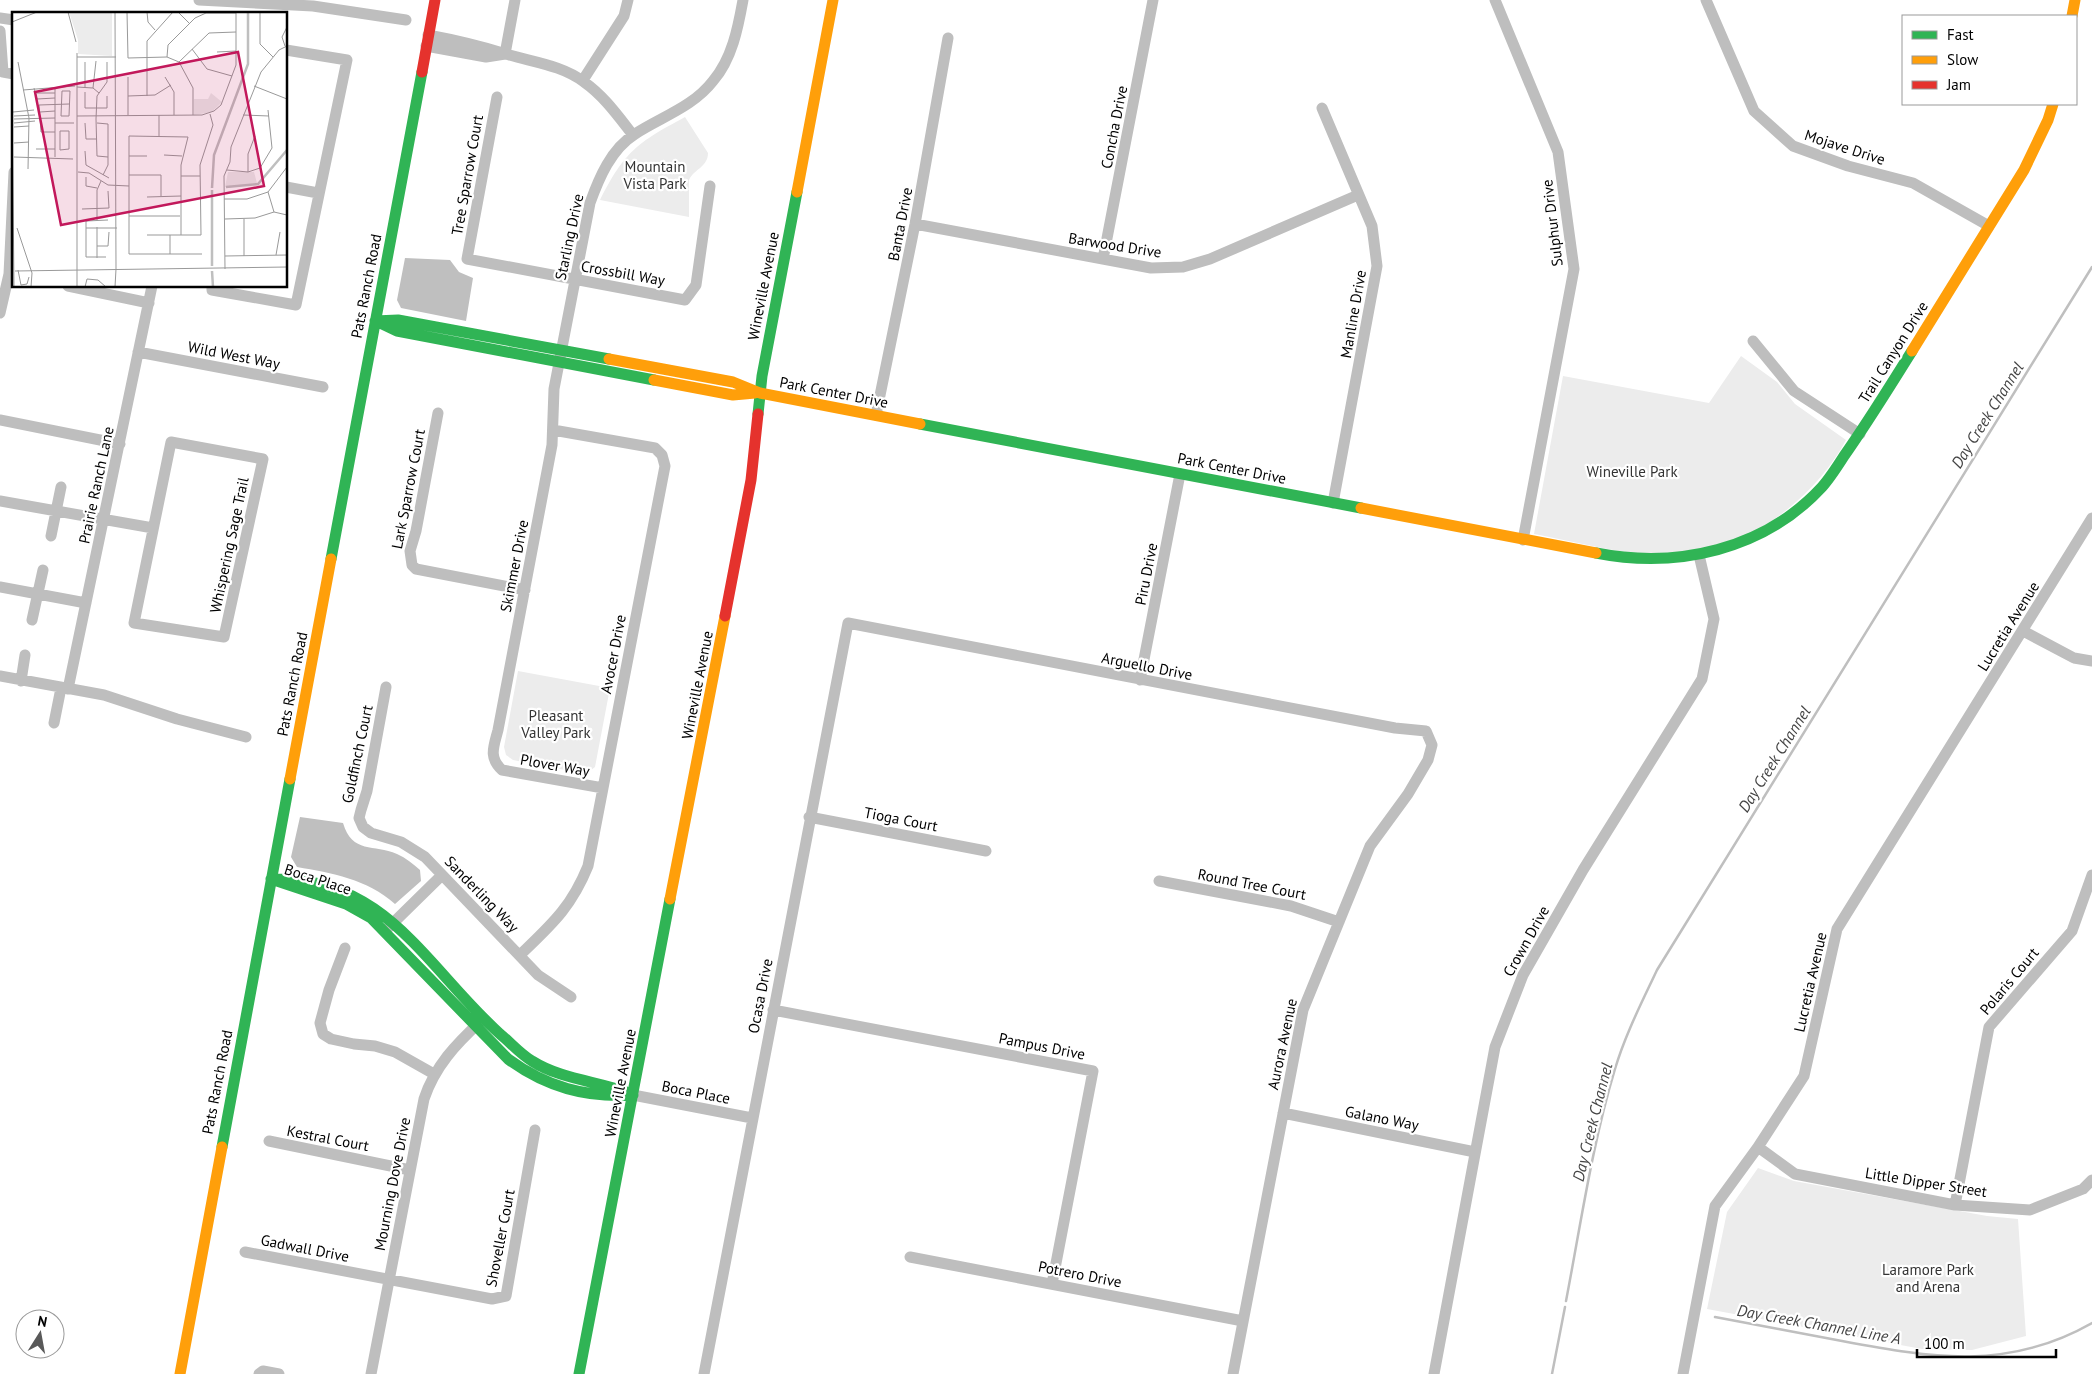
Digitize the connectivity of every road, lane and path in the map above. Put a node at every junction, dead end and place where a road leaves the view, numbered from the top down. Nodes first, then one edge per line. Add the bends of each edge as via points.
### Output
1 (199, 0) edge
2 (435, 0) edge
3 (515, 0) edge
4 (628, 0) edge
5 (743, 0) edge
6 (833, 0) edge
7 (1153, 0) edge
8 (1496, 0) edge
9 (1706, 0) edge
10 (2075, 0) edge
11 (210, 8) edge
12 (2072, 15) edge
13 (406, 20) dead end
14 (0, 31) edge
15 (948, 38) dead end
16 (427, 40) junction
17 (288, 50) edge
18 (506, 54) junction
19 (9, 72) edge
20 (583, 80) junction
21 (497, 97) dead end
22 (2053, 105) edge
23 (1322, 108) dead end
24 (633, 135) junction
25 (710, 186) dead end
26 (288, 187) edge
27 (318, 193) junction
28 (1358, 195) junction
29 (12, 221) edge
30 (916, 224) junction
31 (1989, 226) junction
32 (467, 259) joint
33 (1104, 260) junction
34 (8, 274) edge
35 (575, 280) junction
36 (78, 288) edge
37 (152, 288) edge
38 (212, 288) edge
39 (149, 302) junction
40 (0, 313) edge
41 (375, 321) junction
42 (1753, 341) dead end
43 (138, 352) junction
44 (560, 356) junction
45 (323, 388) dead end
46 (760, 393) junction
47 (438, 413) dead end
48 (876, 415) junction
49 (0, 420) edge
50 (553, 430) junction
51 (1860, 434) junction
52 (120, 444) junction
53 (1180, 474) junction
54 (61, 487) dead end
55 (0, 501) edge
56 (1333, 503) junction
57 (56, 511) junction
58 (2092, 518) edge
59 (104, 519) junction
60 (152, 528) junction
61 (51, 536) dead end
62 (1523, 540) junction
63 (1699, 556) junction
64 (43, 570) dead end
65 (0, 587) edge
66 (525, 590) junction
67 (39, 594) junction
68 (86, 603) junction
69 (32, 620) dead end
70 (848, 623) joint
71 (2022, 631) junction
72 (25, 655) dead end
73 (2092, 661) edge
74 (0, 676) edge
75 (1140, 680) junction
76 (21, 681) junction
77 (386, 687) dead end
78 (65, 689) junction
79 (54, 723) dead end
80 (246, 738) dead end
81 (1432, 745) joint
82 (502, 770) joint
83 (603, 788) junction
84 (809, 817) junction
85 (363, 827) joint
86 (986, 850) dead end
87 (442, 875) junction
88 (2092, 875) edge
89 (271, 879) junction
90 (1159, 881) dead end
91 (1339, 922) junction
92 (389, 926) junction
93 (345, 948) dead end
94 (520, 955) junction
95 (571, 997) dead end
96 (773, 1010) junction
97 (480, 1022) junction
98 (434, 1074) junction
99 (633, 1095) junction
100 (1283, 1113) junction
101 (752, 1118) junction
102 (535, 1130) dead end
103 (269, 1141) dead end
104 (1758, 1147) junction
105 (1475, 1152) junction
106 (410, 1170) junction
107 (2092, 1180) edge
108 (1955, 1205) junction
109 (245, 1252) dead end
110 (910, 1258) dead end
111 (389, 1280) junction
112 (1052, 1284) junction
113 (1243, 1321) junction
114 (261, 1372) edge
115 (180, 1374) edge
116 (279, 1374) edge
117 (371, 1374) edge
118 (579, 1374) edge
119 (704, 1374) edge
120 (1232, 1374) edge
121 (1434, 1374) edge
122 (1683, 1374) edge

1 - 11 street
2 - 16 street, Pats Ranch Road
3 - 18 street
4 - 20 street via 624,16
5 - 24 street, Starling Drive via 726,63 713,82 673,114
6 - 46 street, Wineville Avenue
7 - 33 street, Concha Drive
8 - 62 street, Sulphur Drive via 1558,152 1574,269
9 - 31 street, Mojave Drive via 1754,111 1793,146 1848,166 1913,183
10 - 12 street
11 - 13 street via 312,6
14 - 19 street
15 - 30 street, Banta Drive
16 - 18 street via 489,47
16 - 41 street, Pats Ranch Road
17 - 27 street via 347,60
18 - 20 street via 544,63
20 - 24 street via 604,99
21 - 32 street, Tree Sparrow Court
22 - 31 street, Trail Canyon Drive via 2024,170
23 - 28 street, Manline Drive
24 - 35 street, Starling Drive via 612,158 597,183
25 - 35 street, Crossbill Way via 696,285 686,300
26 - 27 street
27 - 38 street via 296,305
28 - 33 street, Barwood Drive via 1210,260 1183,267 1151,268
28 - 56 street, Manline Drive via 1372,226 1376,276
29 - 34 street
30 - 33 street, Barwood Drive
30 - 48 street, Banta Drive
31 - 51 street, Trail Canyon Drive
32 - 35 street, Crossbill Way
34 - 40 street
35 - 44 street, Starling Drive
36 - 39 street
37 - 39 street, Prairie Ranch Lane
39 - 43 street, Prairie Ranch Lane
41 - 44 street, Park Center Drive via 398,320
41 - 89 street, Pats Ranch Road
42 - 51 street via 1794,391
43 - 45 street, Wild West Way
43 - 52 street, Prairie Ranch Lane
44 - 46 street, Park Center Drive via 733,382
44 - 50 street, Skimmer Drive via 553,399
46 - 48 street, Park Center Drive
46 - 99 street, Wineville Avenue via 751,480
47 - 66 street, Lark Sparrow Court via 410,551 412,565 416,569
48 - 53 street, Park Center Drive
49 - 52 street
50 - 66 street, Skimmer Drive
50 - 83 street, Avocer Drive via 655,448 662,455 665,466
51 - 63 street, Trail Canyon Drive via 1822,487 1785,520 1742,543
52 - 59 street, Prairie Ranch Lane
53 - 56 street, Park Center Drive
53 - 75 street, Piru Drive
54 - 57 street
55 - 57 street
56 - 62 street, Park Center Drive
57 - 59 street
57 - 61 street
58 - 71 street, Lucretia Avenue
59 - 60 street
59 - 68 street, Prairie Ranch Lane
60 - 60 street, Whispering Sage Trail via 134,623 224,637 263,459 171,442
62 - 63 street, Park Center Drive via 1615,557 1657,560
63 - 105 street, Crown Drive via 1714,619 1702,679 1583,870 1523,975 1495,1047
64 - 67 street
65 - 67 street
66 - 82 street, Skimmer Drive via 492,754 494,763
67 - 68 street
67 - 69 street
68 - 78 street, Prairie Ranch Lane
70 - 75 street, Arguello Drive
70 - 84 street, Ocasa Drive
71 - 73 street via 2074,658
71 - 104 street, Lucretia Avenue via 1837,929 1804,1076
72 - 76 street
74 - 76 street
75 - 81 street, Arguello Drive via 1426,732
76 - 78 street
77 - 85 street, Goldfinch Court via 359,818
78 - 79 street, Prairie Ranch Lane
78 - 80 street via 104,695
81 - 91 street, Aurora Avenue via 1428,760 1408,794 1370,846
82 - 83 street, Plover Way
83 - 94 street, Avocer Drive via 588,866 579,888 566,908
84 - 86 street, Tioga Court
84 - 96 street, Ocasa Drive
85 - 87 street, Sanderling Way via 411,848
87 - 92 street
87 - 94 street, Sanderling Way
88 - 108 street, Polaris Court via 2072,931 1989,1027
89 - 92 street, Boca Place via 292,889 321,894 354,906
89 - 115 street, Pats Ranch Road
90 - 91 street, Round Tree Court via 1308,910
91 - 100 street, Aurora Avenue via 1303,1010
92 - 97 street, Boca Place
93 - 98 street via 320,1023 323,1034 331,1039 395,1052
94 - 95 street, Sanderling Way via 538,975
96 - 101 street, Ocasa Drive
96 - 112 street, Pampus Drive via 1093,1071
97 - 98 street, Mourning Dove Drive via 448,1054
97 - 99 street, Boca Place via 508,1060 532,1078 551,1086 606,1098
98 - 106 street, Mourning Dove Drive via 424,1099
99 - 101 street, Boca Place
99 - 118 street, Wineville Avenue
100 - 105 street, Galano Way
100 - 113 street, Aurora Avenue
101 - 119 street, Ocasa Drive
102 - 111 street, Shoveller Court via 506,1296 492,1299
103 - 106 street, Kestral Court
104 - 108 street, Little Dipper Street via 1795,1174
104 - 122 street, Lucretia Avenue via 1715,1206
105 - 121 street, Crown Drive
106 - 111 street, Mourning Dove Drive
107 - 108 street, Little Dipper Street via 2083,1189 2030,1210
109 - 111 street, Gadwall Drive
110 - 112 street, Potrero Drive
111 - 117 street, Mourning Dove Drive
112 - 113 street, Potrero Drive
113 - 120 street, Aurora Avenue
114 - 116 street

